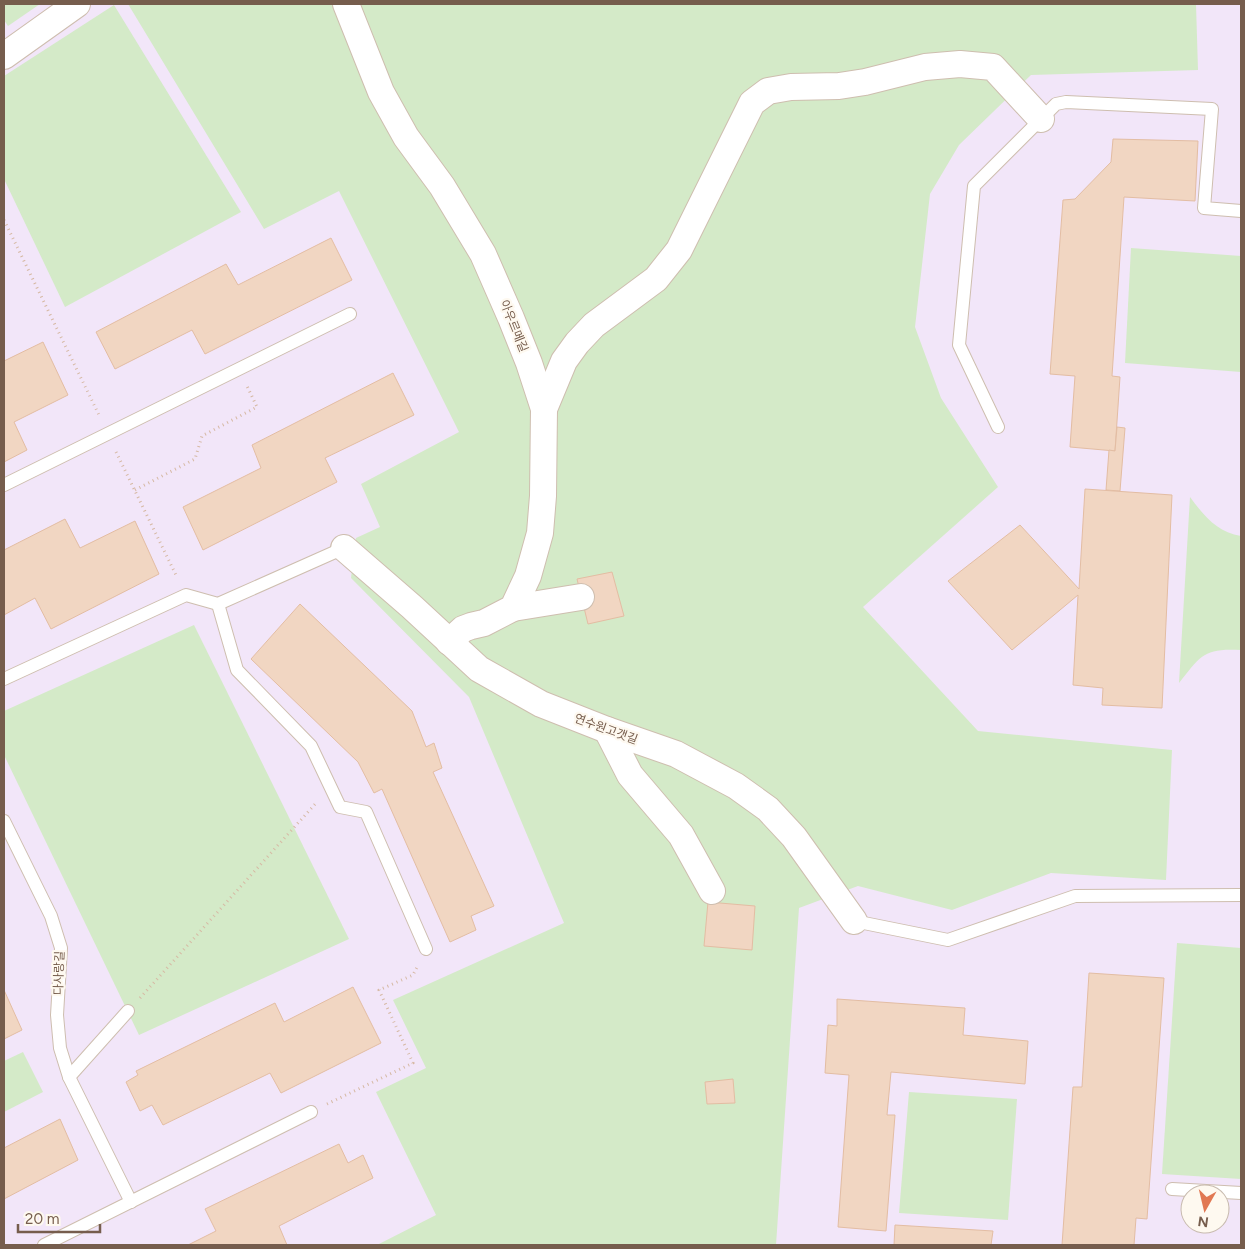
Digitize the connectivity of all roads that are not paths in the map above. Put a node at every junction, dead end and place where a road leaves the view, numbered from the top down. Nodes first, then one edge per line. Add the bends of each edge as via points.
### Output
1 (77, 4) edge
2 (346, 4) edge
3 (4, 56) edge
4 (1041, 119) junction
5 (1241, 211) edge
6 (350, 314) dead end
7 (544, 409) junction
8 (998, 427) dead end
9 (4, 485) edge
10 (344, 548) joint
11 (581, 597) dead end
12 (218, 604) junction
13 (513, 608) junction
14 (449, 642) junction
15 (4, 679) edge
16 (607, 730) junction
17 (4, 821) edge
18 (712, 891) dead end
19 (1241, 895) edge
20 (854, 921) joint
21 (426, 950) road end
22 (128, 1011) road end
23 (69, 1077) junction
24 (311, 1112) road end
25 (1172, 1189) dead end
26 (1241, 1193) edge
27 (131, 1202) junction
28 (44, 1245) edge

1 - 3 street
2 - 7 street, 아우르메길 via 381,92 406,137 442,186 483,254 522,345
4 - 5 lane via 1056,104 1066,102 1212,109 1204,208
4 - 7 street via 993,67 960,64 925,66 865,82 768,91 752,103 679,250 656,279 594,325 577,343 564,361
4 - 8 lane via 974,186 959,345
6 - 9 lane
7 - 13 street, 아우르메길 via 540,533 528,576
10 - 12 lane
10 - 14 street, 연수원고갯길
11 - 13 street
12 - 15 lane via 186,595
12 - 21 lane via 237,670 311,746 340,807 366,812
13 - 14 street via 484,623 463,629
14 - 16 street, 연수원고갯길 via 479,669 533,700
16 - 18 street via 630,776 681,835
16 - 20 street, 연수원고갯길 via 676,754 736,786 768,809 794,837
17 - 23 lane, 다사랑길 via 51,916 60,948 57,1015 60,1048
19 - 20 lane via 1074,896 948,940
22 - 23 lane
23 - 27 lane, 다사랑길
24 - 27 lane
25 - 26 lane
27 - 28 lane

